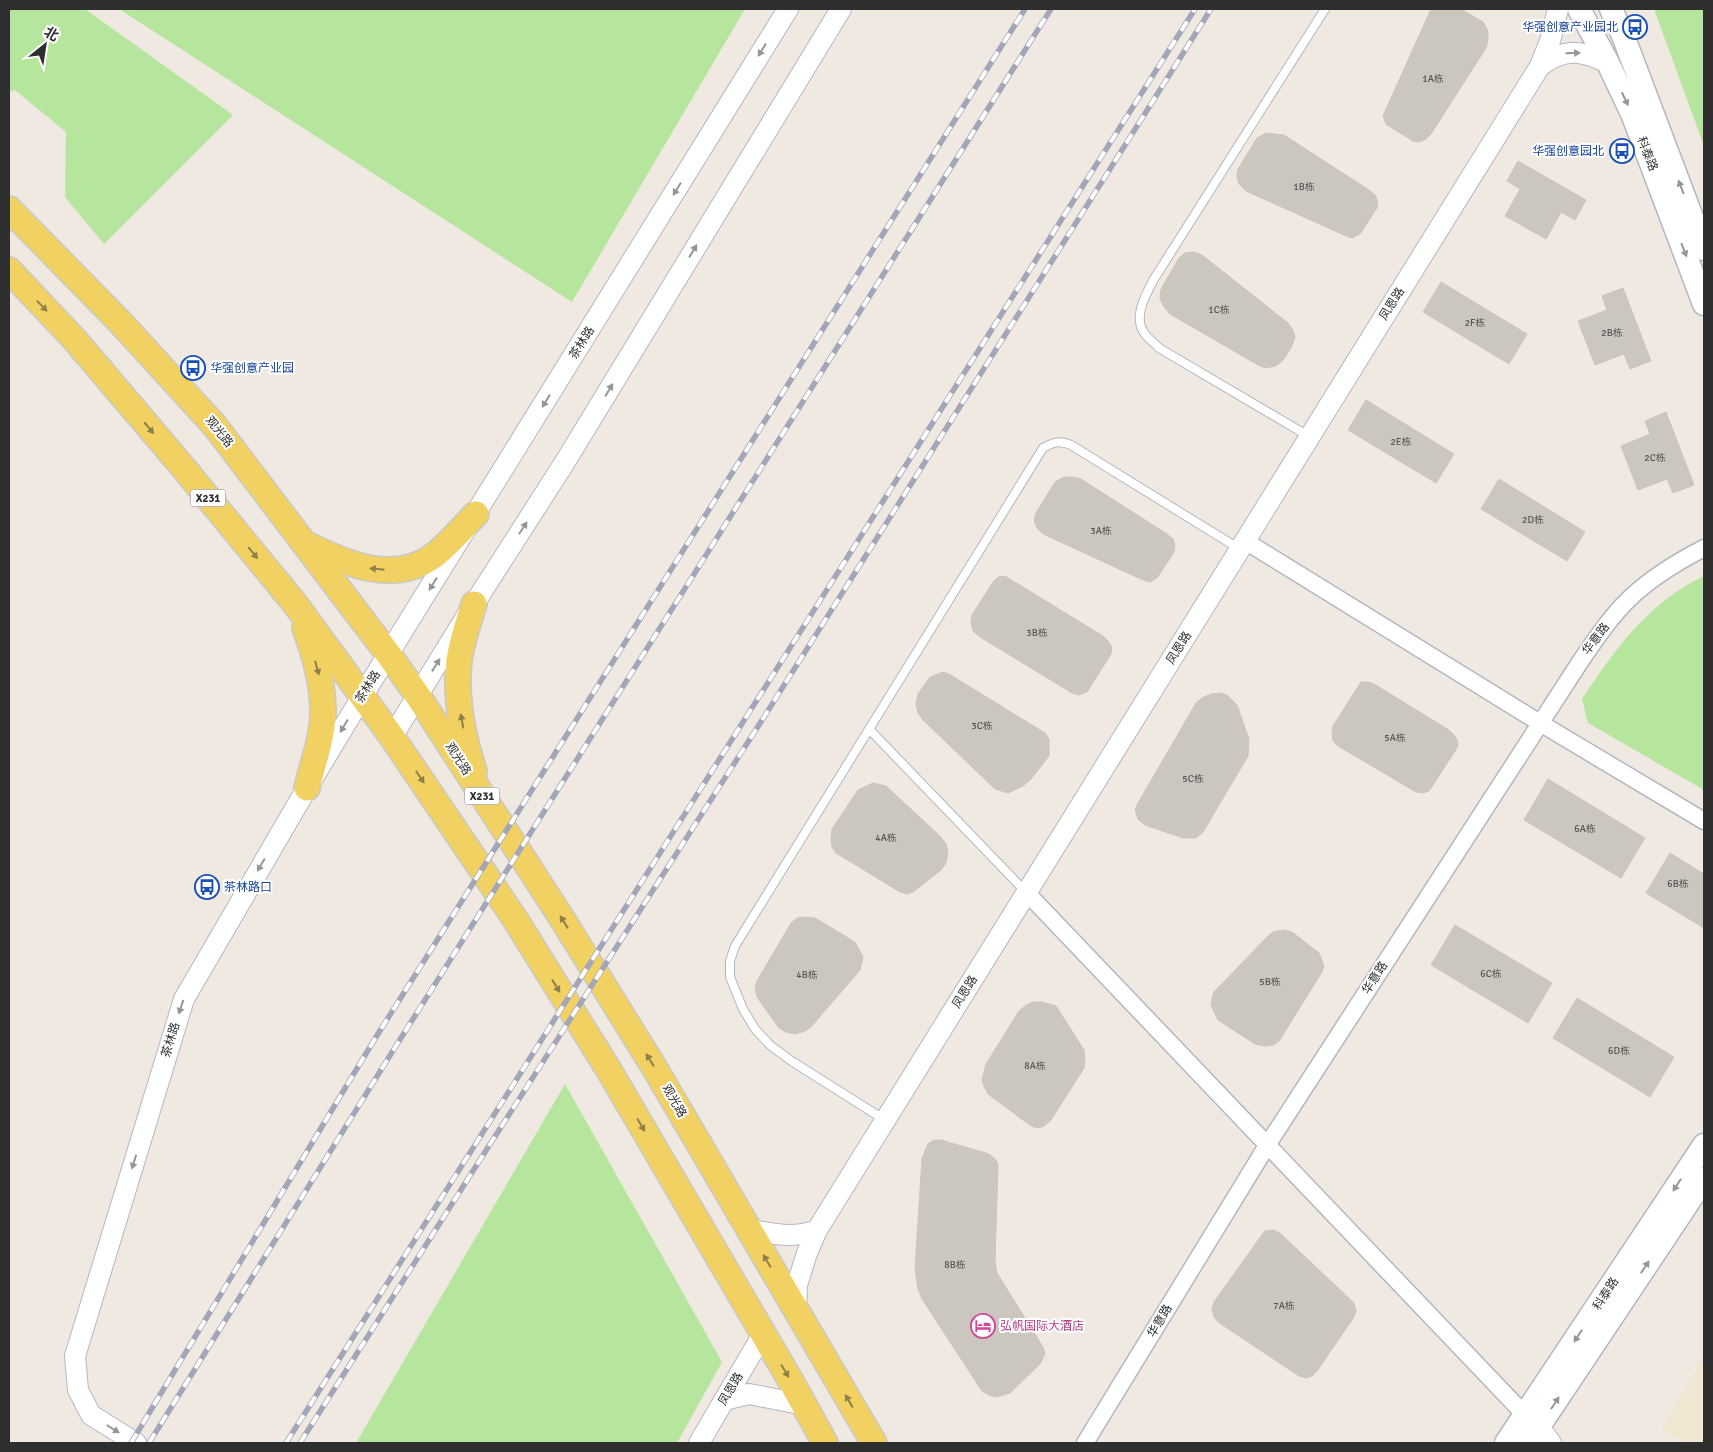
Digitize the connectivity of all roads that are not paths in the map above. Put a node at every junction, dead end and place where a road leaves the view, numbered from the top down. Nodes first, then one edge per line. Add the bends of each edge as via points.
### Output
1 (788, 9) edge
2 (841, 9) edge
3 (1325, 9) edge
4 (1558, 9) edge
5 (1579, 9) edge
6 (1611, 9) edge
7 (1608, 63) junction
8 (1540, 66) junction
9 (9, 209) edge
10 (1704, 249) edge
11 (9, 270) edge
12 (1704, 304) edge
13 (1310, 437) junction
14 (476, 514) junction
15 (302, 542) junction
16 (1243, 545) junction
17 (1704, 548) edge
18 (474, 604) junction
19 (296, 605) junction
20 (389, 655) junction
21 (363, 695) junction
22 (418, 696) junction
23 (1540, 723) junction
24 (869, 729) junction
25 (392, 737) junction
26 (306, 788) junction
27 (485, 802) junction
28 (1704, 821) edge
29 (1027, 893) junction
30 (886, 1120) junction
31 (1268, 1144) junction
32 (1704, 1145) edge
33 (1704, 1179) edge
34 (748, 1229) junction
35 (818, 1230) junction
36 (796, 1310) junction
37 (763, 1334) junction
38 (724, 1400) junction
39 (804, 1406) junction
40 (1535, 1435) edge
41 (136, 1443) edge
42 (699, 1443) edge
43 (825, 1443) edge
44 (874, 1443) edge
45 (1086, 1443) edge
46 (1506, 1443) edge

1 -> 14 street, 茶林路
18 -> 2 street via 565,462
3 - 13 lane via 1154,279 1144,298 1140,318 1144,333 1159,348
4 - 8 street, 凤恩路
5 - 7 main road, 科泰路
10 -> 6 main road, 科泰路
8 -> 7 street via 1554,57 1572,52 1589,54
7 -> 12 main road, 科泰路 via 1633,116
8 - 13 street, 凤恩路
9 - 15 main road, 观光路 / X231 via 121,323 215,426
11 -> 19 main road, X231 via 75,340
13 - 16 street, 凤恩路
14 -> 15 main road via 432,557 416,566 395,570 354,566
14 -> 20 street, 茶林路
15 - 20 main road, 观光路 / X231
16 - 23 street
16 - 24 lane via 1070,445 1052,442 1044,448
16 - 29 street, 凤恩路
17 - 23 street, 华意路 via 1654,578 1629,599 1580,662
22 -> 18 street
27 -> 18 main road via 466,741 459,688 459,662
19 - 21 main road, X231
19 -> 26 main road via 320,676 323,709 320,739
20 - 21 street, 茶林路
20 - 22 main road, 观光路 / X231
21 - 25 main road, X231
21 -> 26 street, 茶林路
22 - 25 street
22 - 27 main road, 观光路 / X231
23 - 28 street
23 - 31 street, 华意路
24 - 29 lane
24 - 30 lane via 736,946 730,961 730,977 743,1009 771,1046
25 -> 37 main road, X231 via 515,919 615,1081
26 -> 41 street, 茶林路 via 184,999 75,1356 78,1390 91,1415
34 -> 27 main road, 观光路 / X231 via 654,1067
29 - 30 street, 凤恩路
29 - 31 street
30 - 35 street, 凤恩路
31 - 40 street
31 - 45 street, 华意路
32 -> 40 main road, 科泰路
40 -> 33 main road, 科泰路
34 - 35 street via 780,1235 808,1234
36 -> 34 main road, 观光路 / X231
35 - 36 street, 凤恩路 via 797,1285
44 -> 36 main road, 观光路 / X231
37 - 38 street, 凤恩路
37 -> 39 main road, X231
38 - 39 street via 749,1394
38 - 42 street, 凤恩路
39 - 43 main road, X231
40 - 46 main road, 科泰路

